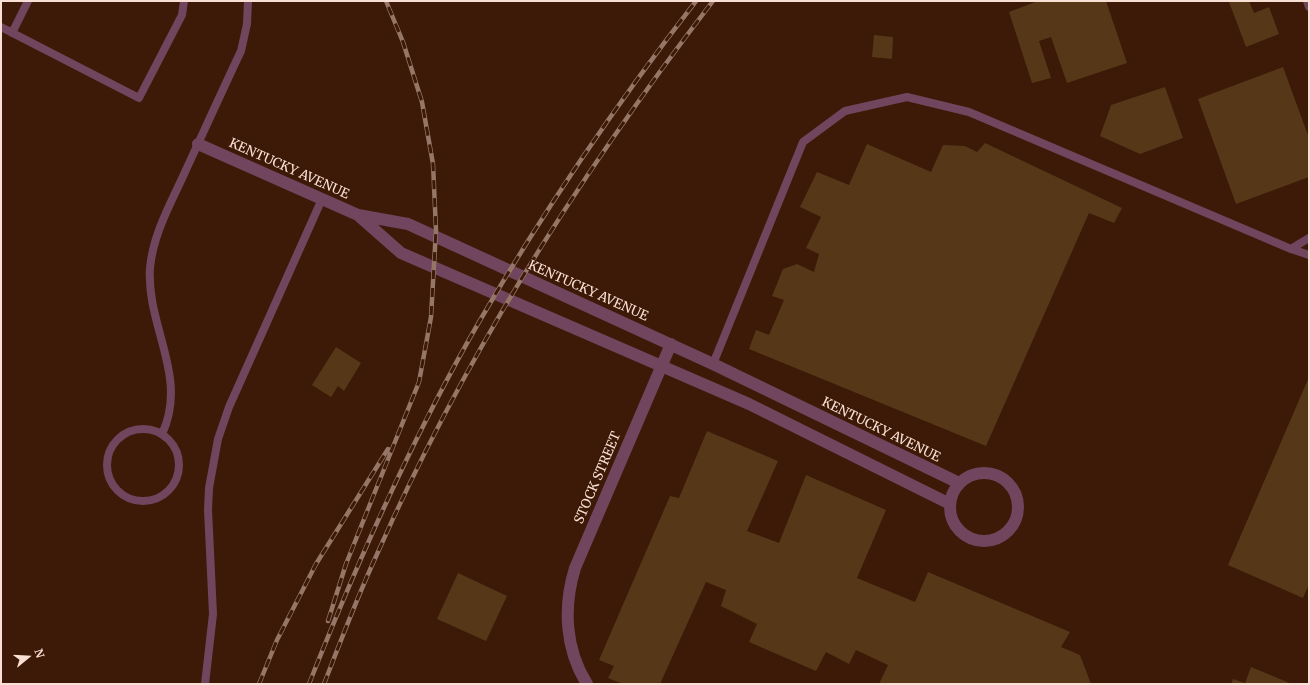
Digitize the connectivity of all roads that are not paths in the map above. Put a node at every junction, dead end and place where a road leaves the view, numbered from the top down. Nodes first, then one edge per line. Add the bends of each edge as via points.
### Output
1 (28, 1) edge
2 (184, 1) edge
3 (248, 1) edge
4 (1307, 1) edge
5 (1309, 7) edge
6 (1, 27) edge
7 (12, 33) junction
8 (198, 144) junction
9 (322, 199) junction
10 (358, 215) junction
11 (1309, 238) edge
12 (1291, 249) junction
13 (1309, 255) edge
14 (671, 344) junction
15 (713, 364) junction
16 (661, 366) junction
17 (162, 434) junction
18 (959, 483) junction
19 (950, 504) junction
20 (205, 684) edge
21 (587, 684) edge

1 - 7 lane
2 - 7 lane via 182,15 139,98
3 - 8 lane via 247,24 241,51
4 - 5 lane
6 - 7 lane
8 - 9 street, KENTUCKY AVENUE
8 - 17 lane via 156,237 150,269 155,314 171,376 171,401
9 - 10 street, KENTUCKY AVENUE
9 - 20 lane via 229,407 218,439 209,488 213,614
10 - 14 street, KENTUCKY AVENUE via 408,224
10 - 16 street via 402,253
11 - 12 lane
12 - 13 lane
12 - 15 lane via 969,112 907,98 844,111 803,142
14 - 15 street, KENTUCKY AVENUE
14 - 16 street, STOCK STREET
15 - 18 street, KENTUCKY AVENUE
16 - 19 street via 749,404
16 - 21 street, STOCK STREET via 575,568 568,592 568,627 575,658
17 - 17 lane via 153,430 133,430 115,441 109,452 106,463 112,486 130,500 154,500 164,495 178,476 177,452
18 - 19 street
18 - 19 street via 968,476 979,473 990,472 1001,476 1010,483 1016,493 1018,515 1005,534 984,541 963,534 951,515

